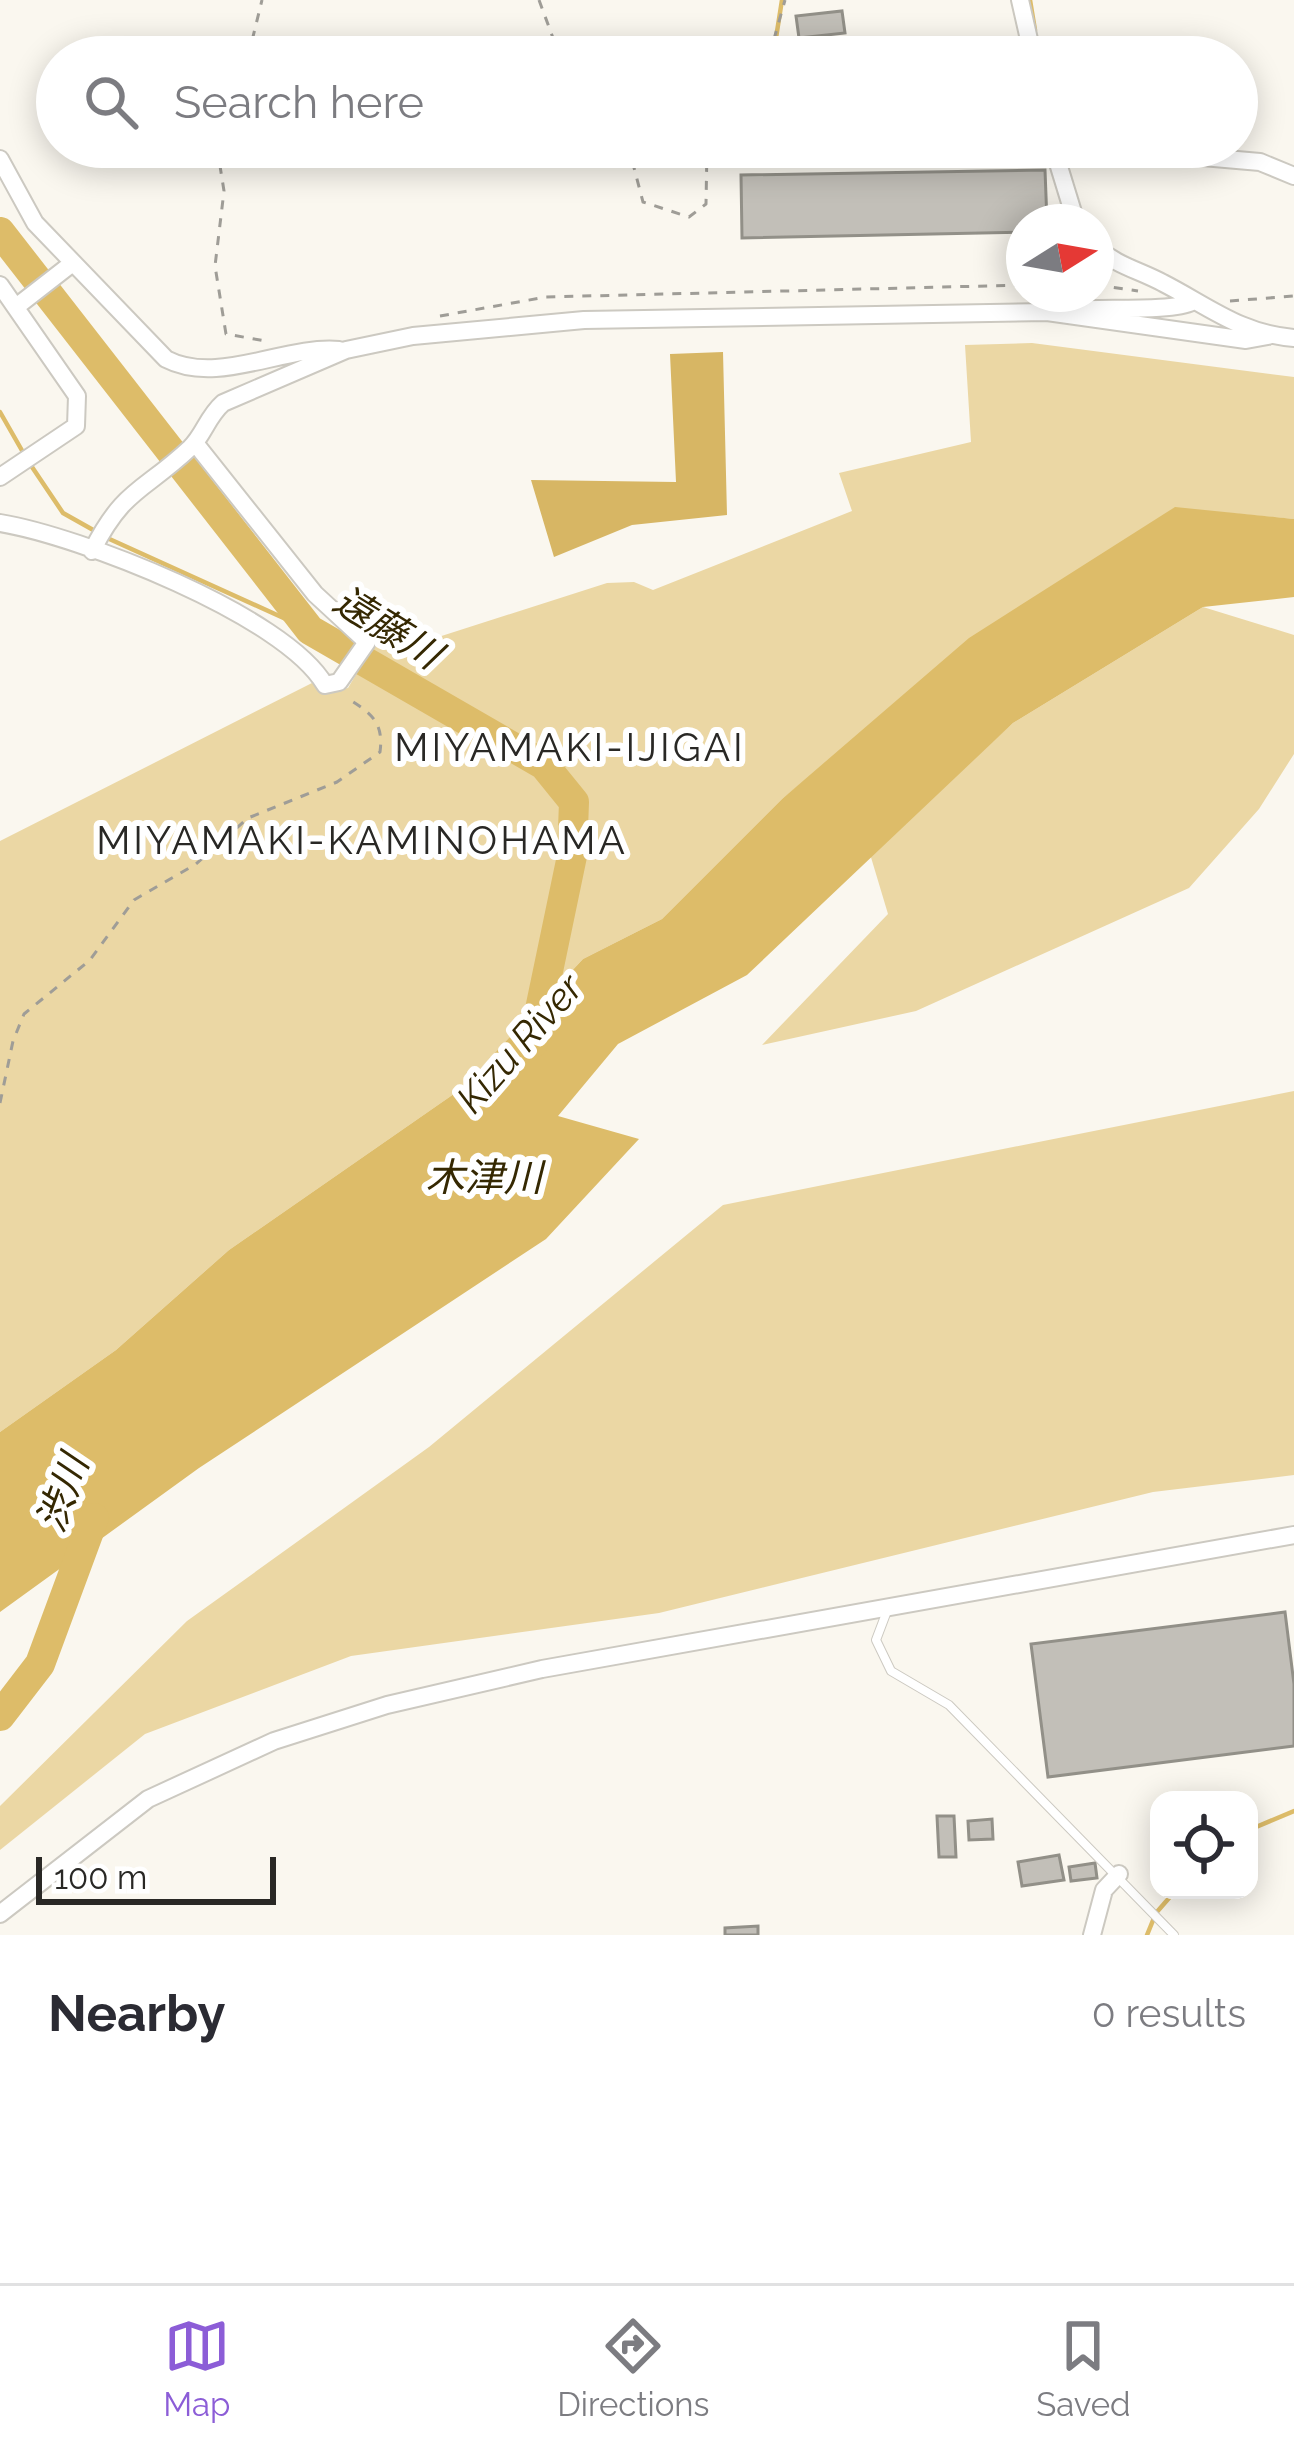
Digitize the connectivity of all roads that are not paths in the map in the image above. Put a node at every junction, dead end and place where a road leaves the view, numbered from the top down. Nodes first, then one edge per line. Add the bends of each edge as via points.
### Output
1 (1020, 0) edge
2 (1028, 36) edge
3 (0, 159) edge
4 (1258, 162) edge
5 (1059, 168) edge
6 (1294, 176) edge
7 (1070, 204) edge
8 (1114, 263) edge
9 (66, 268) junction
10 (0, 285) edge
11 (1192, 302) junction
12 (21, 303) junction
13 (1114, 305) edge
14 (1046, 312) joint
15 (1268, 336) junction
16 (1294, 338) edge
17 (346, 350) junction
18 (195, 443) junction
19 (0, 477) edge
20 (0, 523) edge
21 (92, 550) junction
22 (1294, 1535) edge
23 (1268, 1539) junction
24 (1294, 1548) edge
25 (889, 1605) junction
26 (1119, 1874) junction
27 (0, 1914) edge
28 (1173, 1933) edge
29 (1092, 1935) edge

1 - 2 street
3 - 9 street
4 - 6 street
5 - 7 street
8 - 11 street
9 - 12 street
9 - 17 street via 180,366 216,368 309,347
10 - 12 street
11 - 13 street
11 - 15 street
12 - 19 street via 77,396 76,426
14 - 15 street via 1246,340
14 - 17 street via 584,320
15 - 16 street
17 - 18 street via 223,403
18 - 21 street via 113,509
18 - 21 street via 315,594 367,642 339,682 325,685 284,644 230,610
20 - 21 street
22 - 23 street
23 - 24 street
23 - 25 street
25 - 26 lane via 876,1640 891,1671 949,1705
25 - 27 street via 542,1669 387,1705 274,1742 148,1799
26 - 28 lane
26 - 29 street via 1104,1890

